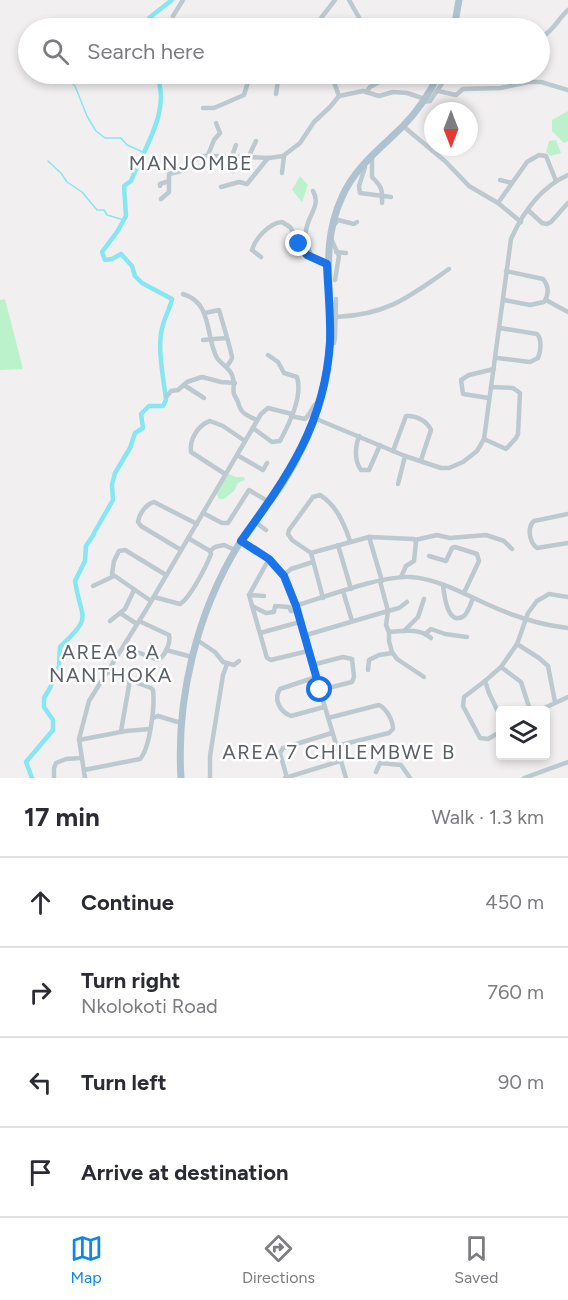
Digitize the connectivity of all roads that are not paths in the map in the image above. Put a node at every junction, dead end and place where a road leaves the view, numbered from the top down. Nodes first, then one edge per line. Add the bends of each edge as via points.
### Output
1 (183, 0) edge
2 (335, 0) edge
3 (349, 0) edge
4 (459, 0) edge
5 (568, 10) edge
6 (173, 16) dead end
7 (321, 18) dead end
8 (359, 18) edge
9 (456, 18) edge
10 (550, 32) edge
11 (247, 84) edge
12 (278, 84) edge
13 (335, 84) edge
14 (375, 84) edge
15 (433, 84) edge
16 (441, 84) edge
17 (528, 84) edge
18 (548, 84) edge
19 (568, 90) edge
20 (438, 91) junction
21 (366, 92) junction
22 (276, 94) dead end
23 (339, 96) junction
24 (424, 100) junction
25 (203, 108) dead end
26 (216, 123) dead end
27 (403, 126) junction
28 (256, 141) dead end
29 (236, 145) dead end
30 (373, 154) junction
31 (208, 155) junction
32 (232, 156) junction
33 (284, 156) junction
34 (240, 158) junction
35 (248, 158) junction
36 (268, 158) junction
37 (364, 164) junction
38 (226, 169) dead end
39 (282, 173) dead end
40 (568, 175) edge
41 (500, 180) dead end
42 (169, 181) junction
43 (556, 181) junction
44 (512, 183) junction
45 (160, 186) dead end
46 (222, 188) dead end
47 (312, 191) dead end
48 (383, 195) junction
49 (391, 197) dead end
50 (161, 199) dead end
51 (382, 203) dead end
52 (498, 203) junction
53 (568, 203) edge
54 (528, 210) junction
55 (357, 222) dead end
56 (520, 222) junction
57 (331, 229) junction
58 (336, 252) junction
59 (346, 253) dead end
60 (261, 257) dead end
61 (311, 258) junction
62 (327, 264) junction
63 (449, 269) dead end
64 (506, 271) junction
65 (335, 280) dead end
66 (183, 294) dead end
67 (336, 299) dead end
68 (504, 300) junction
69 (546, 300) junction
70 (568, 312) edge
71 (205, 313) junction
72 (336, 318) junction
73 (500, 328) junction
74 (226, 338) junction
75 (203, 340) dead end
76 (212, 340) junction
77 (330, 345) junction
78 (268, 355) dead end
79 (496, 358) junction
80 (227, 366) junction
81 (494, 369) junction
82 (235, 383) junction
83 (184, 385) junction
84 (491, 387) junction
85 (234, 394) junction
86 (167, 396) dead end
87 (204, 398) dead end
88 (489, 398) junction
89 (320, 400) junction
90 (230, 401) dead end
91 (291, 415) junction
92 (314, 418) junction
93 (257, 420) junction
94 (253, 428) junction
95 (359, 436) junction
96 (484, 439) junction
97 (245, 441) junction
98 (380, 445) junction
99 (393, 451) junction
100 (237, 455) junction
101 (405, 456) junction
102 (421, 460) junction
103 (267, 463) dead end
104 (225, 474) junction
105 (398, 484) dead end
106 (269, 502) junction
107 (203, 513) junction
108 (568, 514) edge
109 (255, 522) junction
110 (197, 524) junction
111 (266, 530) dead end
112 (369, 537) junction
113 (188, 538) junction
114 (416, 540) junction
115 (241, 541) junction
116 (350, 541) junction
117 (568, 543) edge
118 (338, 545) junction
119 (512, 549) dead end
120 (181, 550) junction
121 (235, 550) junction
122 (210, 551) junction
123 (311, 554) junction
124 (429, 556) dead end
125 (269, 559) junction
126 (313, 562) junction
127 (166, 575) junction
128 (284, 575) junction
129 (114, 576) junction
130 (401, 577) junction
131 (381, 581) junction
132 (443, 585) junction
133 (93, 586) dead end
134 (351, 589) junction
135 (134, 590) junction
136 (343, 591) junction
137 (464, 593) junction
138 (249, 595) junction
139 (264, 596) dead end
140 (568, 597) edge
141 (323, 598) junction
142 (473, 598) junction
143 (152, 599) junction
144 (424, 599) dead end
145 (407, 603) dead end
146 (251, 606) junction
147 (296, 609) junction
148 (387, 611) junction
149 (120, 613) junction
150 (527, 620) junction
151 (110, 621) dead end
152 (352, 621) junction
153 (300, 622) junction
154 (138, 623) junction
155 (568, 628) edge
156 (404, 631) junction
157 (389, 632) junction
158 (260, 633) junction
159 (425, 634) junction
160 (303, 636) junction
161 (467, 637) dead end
162 (430, 638) dead end
163 (197, 640) junction
164 (517, 644) junction
165 (124, 647) junction
166 (166, 651) junction
167 (308, 651) junction
168 (392, 653) junction
169 (192, 657) junction
170 (239, 661) dead end
171 (227, 664) junction
172 (312, 665) junction
173 (501, 667) junction
174 (368, 670) dead end
175 (108, 672) junction
176 (424, 677) dead end
177 (316, 678) junction
178 (130, 680) junction
179 (485, 681) junction
180 (320, 690) junction
181 (568, 697) edge
182 (555, 702) junction
183 (496, 706) edge
184 (528, 706) edge
185 (548, 706) edge
186 (324, 707) junction
187 (152, 718) junction
188 (328, 718) junction
189 (181, 723) junction
190 (150, 729) junction
191 (121, 731) junction
192 (332, 733) junction
193 (496, 735) edge
194 (79, 740) junction
195 (336, 746) junction
196 (81, 758) junction
197 (340, 761) junction
198 (568, 762) edge
199 (84, 770) junction
200 (312, 770) junction
201 (376, 772) dead end
202 (54, 778) edge
203 (86, 778) edge
204 (181, 778) edge
205 (210, 778) edge
206 (286, 778) edge
207 (314, 778) edge
208 (346, 778) edge
209 (410, 778) edge
210 (524, 778) edge

1 - 6 street
2 - 7 street
3 - 8 street
4 - 9 main road
5 - 10 street
11 - 25 street via 244,95 218,107
12 - 22 street
13 - 23 street
14 - 21 street
15 - 24 main road
16 - 20 street
17 - 20 street via 463,89 456,95
18 - 19 street
20 - 24 street via 430,101
21 - 23 street
21 - 24 street via 379,96 407,93
23 - 33 street via 300,143
24 - 27 main road
26 - 31 street via 220,133
27 - 30 main road
27 - 52 street via 470,186
28 - 35 street
29 - 32 street
30 - 37 main road
30 - 48 street via 372,177
31 - 32 street
31 - 42 street via 193,160 185,170 169,174
32 - 34 street
33 - 36 street
33 - 39 street
34 - 35 street
34 - 38 street via 233,171
35 - 36 street
36 - 46 street via 247,184 231,183
37 - 48 street via 360,193
37 - 57 main road via 343,194
40 - 43 street
41 - 44 street
42 - 45 street
42 - 50 street via 169,192
43 - 44 street via 543,154 527,162
43 - 54 street
44 - 52 street
47 - 61 street via 315,204 306,233
48 - 49 street
48 - 51 street
52 - 56 street
53 - 54 street via 547,224
54 - 56 street
55 - 57 street via 338,220
56 - 64 street via 511,239
57 - 58 street
57 - 62 main road
58 - 59 street
58 - 65 street via 339,256
60 - 61 street via 251,248 278,222 290,227
61 - 62 street
62 - 77 main road
63 - 72 street via 411,297 382,311
64 - 68 street
64 - 69 street via 543,279 547,285
66 - 71 street
67 - 72 street
68 - 69 street via 530,305
68 - 73 street
69 - 70 street
71 - 74 street via 219,310
71 - 76 street
72 - 77 street via 334,343
73 - 79 street
73 - 79 street via 537,334 540,351 538,358 530,362
74 - 76 street
74 - 80 street via 232,358
75 - 76 street
76 - 80 street via 218,359
77 - 89 main road
78 - 91 street via 284,373 297,377 299,387
79 - 81 street
80 - 82 street
81 - 84 street
81 - 88 street via 465,376 460,382 463,394
82 - 83 street via 202,377
82 - 85 street
83 - 86 street
83 - 87 street
84 - 88 street
84 - 96 street via 513,388 520,393 518,434 506,449
85 - 90 street
85 - 93 street via 242,412
88 - 96 street
89 - 91 street via 304,419
89 - 92 main road
91 - 93 street via 268,408
91 - 94 street via 278,443
92 - 95 street
92 - 106 main road via 293,465
93 - 94 street
94 - 97 street
95 - 98 street
95 - 98 street via 355,451 363,471 369,470
96 - 102 street via 471,456 456,466 441,468
97 - 100 street
97 - 104 street via 210,421 196,433 191,452
98 - 99 street
99 - 101 street
99 - 102 street via 406,416 412,416 428,424 431,430
100 - 103 street via 262,470
100 - 104 street
101 - 102 street
101 - 105 street
104 - 107 street
106 - 107 street via 249,490 228,523
106 - 109 main road
107 - 110 street
108 - 117 street via 534,520 530,528 537,548
109 - 111 street
109 - 115 main road
110 - 113 street
110 - 120 street via 154,502 137,520
112 - 114 street
112 - 116 street
112 - 131 street
113 - 120 street
113 - 122 street
114 - 119 street via 437,535 486,535 504,541
114 - 130 street via 414,561 406,566
115 - 121 main road
115 - 125 street
116 - 118 street
116 - 123 street via 331,502 315,495 288,532 292,540
118 - 123 street
118 - 134 street
120 - 127 street
121 - 122 street via 224,545
121 - 163 main road
122 - 143 street via 183,603
123 - 126 street
124 - 137 street via 446,561 455,547 477,554 478,561
125 - 128 street
125 - 138 street
126 - 128 street
126 - 141 street
127 - 129 street via 122,550 114,561
127 - 143 street
128 - 147 street
129 - 133 street
129 - 135 street
130 - 131 street
130 - 132 street
131 - 134 street
131 - 148 street
132 - 137 street
132 - 142 street via 446,606 456,616 466,614
134 - 136 street
135 - 143 street
135 - 149 street
136 - 141 street
136 - 152 street
137 - 142 street
138 - 139 street
138 - 146 street
140 - 150 street via 541,597 530,609
141 - 147 street
142 - 150 street
143 - 154 street
144 - 156 street via 418,617
145 - 148 street
146 - 147 street via 266,613 274,612 275,606 280,605 291,611
146 - 158 street
147 - 153 street
148 - 152 street
148 - 157 street
149 - 151 street
149 - 154 street
150 - 155 street
150 - 164 street
152 - 160 street
153 - 158 street
153 - 160 street
154 - 165 street
154 - 166 street via 169,635
156 - 157 street
156 - 159 street
157 - 168 street
158 - 167 street via 269,660
159 - 161 street via 436,629
159 - 162 street
160 - 167 street
163 - 169 main road
163 - 171 street
164 - 173 street
164 - 182 street via 548,666
165 - 166 street via 158,660
165 - 175 street
166 - 169 street
167 - 172 street
168 - 174 street via 369,660
168 - 176 street
169 - 189 main road
170 - 171 street
171 - 205 street via 210,756
172 - 177 street
172 - 180 street via 343,657 352,659 352,682
173 - 179 street
173 - 184 street via 521,682
175 - 178 street
175 - 194 street via 89,701
177 - 180 street
177 - 186 street via 280,689 278,704 291,716
178 - 187 street via 153,690
178 - 191 street
179 - 183 street
179 - 193 street via 466,694 463,706 480,738
180 - 186 street
181 - 182 street
182 - 185 street
186 - 188 street
187 - 189 street
187 - 190 street
188 - 192 street
188 - 195 street via 379,705 392,723 393,729 388,733
189 - 204 main road
190 - 191 street
190 - 199 street via 141,758
191 - 194 street
192 - 195 street
192 - 206 street via 281,750
194 - 196 street
195 - 197 street
196 - 199 street
196 - 202 street via 56,763
197 - 200 street
197 - 208 street
198 - 210 street
199 - 203 street
200 - 206 street
200 - 207 street
201 - 209 street via 380,763 401,765

